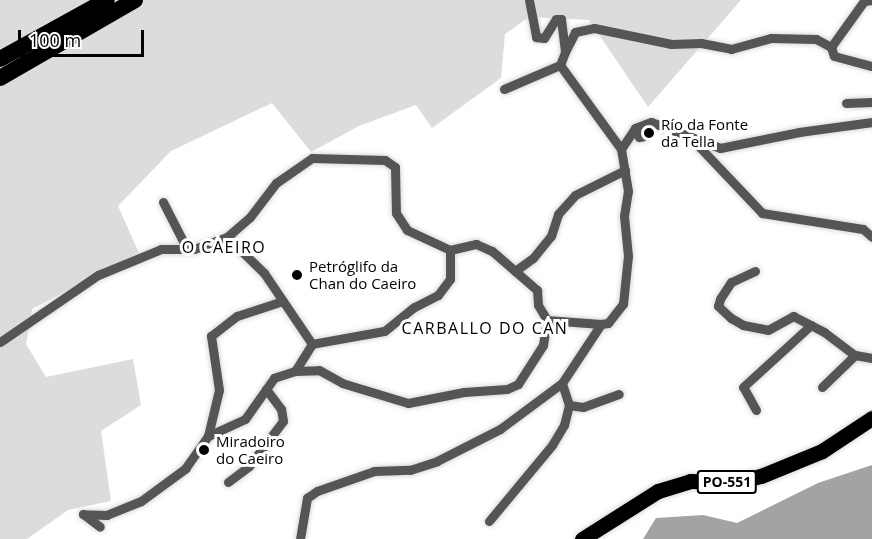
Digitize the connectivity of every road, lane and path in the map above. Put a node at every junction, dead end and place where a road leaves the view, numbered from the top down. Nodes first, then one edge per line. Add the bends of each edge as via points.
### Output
1 (107, 0) edge
2 (135, 0) edge
3 (530, 0) edge
4 (872, 0) edge
5 (831, 47) junction
6 (565, 52) junction
7 (0, 59) edge
8 (560, 65) junction
9 (872, 66) edge
10 (0, 78) edge
11 (504, 89) dead end
12 (872, 102) edge
13 (846, 103) dead end
14 (872, 122) edge
15 (635, 128) junction
16 (644, 136) dead end
17 (690, 137) junction
18 (621, 149) junction
19 (625, 170) junction
20 (164, 202) dead end
21 (227, 237) junction
22 (872, 237) edge
23 (187, 249) junction
24 (450, 250) junction
25 (515, 271) junction
26 (755, 271) dead end
27 (283, 301) junction
28 (547, 320) junction
29 (601, 324) junction
30 (810, 325) junction
31 (0, 342) edge
32 (312, 344) junction
33 (855, 355) junction
34 (872, 358) edge
35 (295, 371) junction
36 (562, 383) junction
37 (822, 387) dead end
38 (266, 389) junction
39 (619, 394) dead end
40 (569, 405) junction
41 (756, 410) dead end
42 (872, 418) edge
43 (207, 436) junction
44 (228, 482) dead end
45 (489, 521) dead end
46 (100, 527) dead end
47 (300, 539) edge
48 (582, 539) edge

1 - 7 highway
2 - 10 highway
3 - 6 street via 536,37 544,38 556,20 561,19
4 - 5 street via 864,1
5 - 6 street via 816,39 771,38 731,49 701,42 671,44 594,28 575,32
5 - 9 street via 834,56
6 - 8 street
8 - 11 street
8 - 18 street
12 - 13 street
14 - 17 street via 799,132 732,148 720,148
15 - 16 street via 639,137
15 - 17 street via 651,122
15 - 18 street
17 - 22 street via 762,213 862,229
18 - 19 street
19 - 25 street via 575,195 558,214 551,236 533,258
19 - 29 street via 628,256 623,304 608,323
20 - 23 street
21 - 23 street
21 - 24 street via 250,217 276,183 312,158 385,160 395,167 396,213 407,230
21 - 27 street via 264,273
23 - 31 street via 161,249 98,275
24 - 25 street via 476,244 492,251
24 - 32 street via 450,279 438,295 414,307 384,331
25 - 28 street via 537,290 538,305
26 - 30 street via 731,282 720,299 718,306 730,318 768,330 793,316
27 - 32 street
27 - 43 street via 237,316 211,336 219,390
28 - 29 street
28 - 35 street via 543,345 518,384 507,389 464,392 408,403 342,384 320,370
29 - 36 street
30 - 33 street
30 - 41 street via 743,387
32 - 35 street
33 - 34 street
33 - 37 street
35 - 38 street via 274,378
36 - 40 street
36 - 47 street via 500,429 437,461 410,470 374,471 317,491 306,498
38 - 43 street via 245,419
38 - 44 street via 281,410 283,421 249,466
39 - 40 street via 583,406
40 - 45 street via 552,445
42 - 48 main road, PO-551 via 822,451 761,476 738,482 690,482 658,491
43 - 46 street via 186,468 141,501 107,515 83,514

